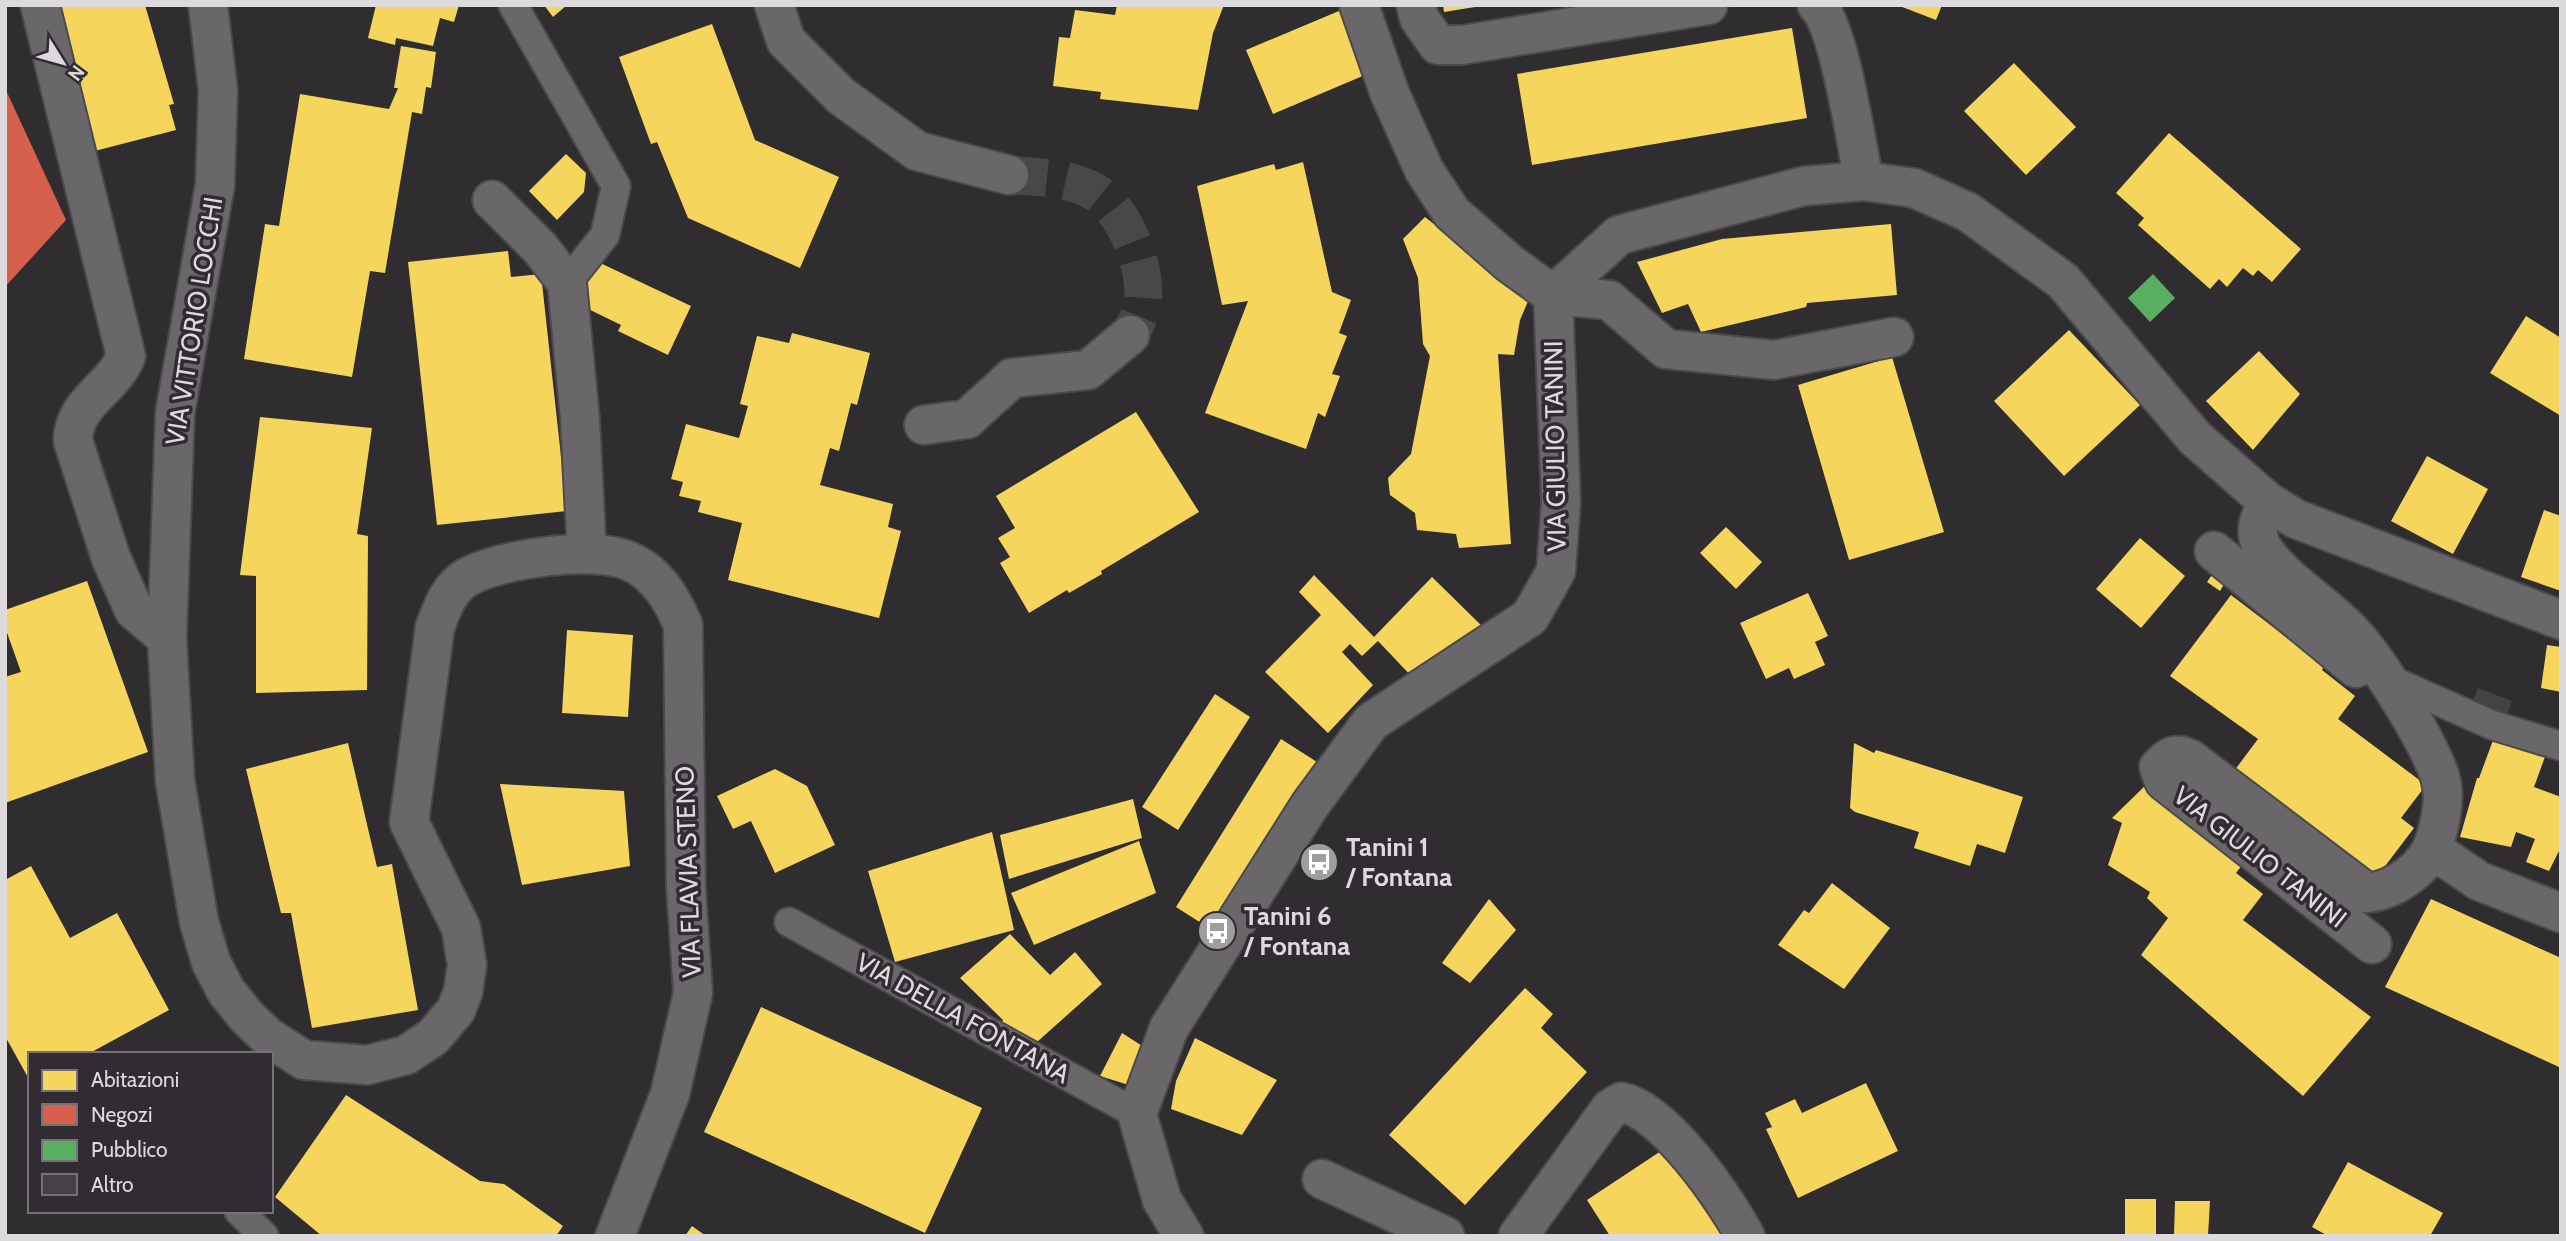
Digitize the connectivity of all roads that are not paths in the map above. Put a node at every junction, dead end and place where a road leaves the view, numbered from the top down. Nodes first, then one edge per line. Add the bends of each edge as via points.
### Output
1 (40, 5) edge
2 (208, 5) edge
3 (513, 5) edge
4 (774, 5) edge
5 (1359, 5) edge
6 (1416, 5) edge
7 (1708, 5) edge
8 (1817, 5) edge
9 (1009, 175) tunnel mouth
10 (1864, 181) junction
11 (492, 200) dead end
12 (567, 282) junction
13 (1553, 295) junction
14 (1130, 335) tunnel mouth
15 (1894, 337) dead end
16 (924, 425) dead end
17 (2268, 502) junction
18 (2214, 551) dead end
19 (587, 554) junction
20 (2561, 620) edge
21 (167, 638) junction
22 (2385, 677) junction
23 (169, 679) joint
24 (2561, 746) edge
25 (2432, 849) junction
26 (2561, 913) edge
27 (789, 922) dead end
28 (2372, 944) dead end
29 (1137, 1114) junction
30 (1322, 1179) dead end
31 (241, 1213) edge
32 (264, 1236) edge
33 (615, 1236) edge
34 (1184, 1236) edge
35 (1445, 1236) edge
36 (1518, 1236) edge
37 (1745, 1236) edge

1 - 21 street via 127,356 74,422 73,441 111,558 134,610
2 - 21 street, VIA VITTORIO LOCCHI via 218,92 215,185 175,412
3 - 12 street via 616,186 605,236
4 - 9 street via 786,41 852,104 917,151
5 - 13 street via 1390,94 1424,170 1452,213
6 - 7 street via 1419,18 1438,45 1462,46
8 - 10 street via 1833,38
10 - 13 street via 1804,186 1619,235
10 - 17 street via 1914,188 1968,212 2063,281 2196,438
11 - 12 street
12 - 19 street
13 - 15 street via 1609,300 1665,349 1774,360
13 - 29 street, VIA GIULIO TANINI via 1561,502 1556,571 1531,617 1371,722 1310,804 1170,1028
14 - 16 street via 1088,370 1012,378 967,419
17 - 20 street via 2296,519
17 - 22 street, VIA GIULIO TANINI via 2258,521 2262,546 2354,635
18 - 22 street via 2355,667
19 - 23 street, VIA FLAVIA STENO via 488,569 464,579 446,598 435,627 409,822 461,928 467,965 456,1010 433,1038 406,1055 367,1065 304,1060 268,1037 226,991 199,922 174,781
19 - 33 street, VIA FLAVIA STENO via 631,561 649,574 664,587 682,625 686,888 693,993 670,1094
21 - 23 street, VIA VITTORIO LOCCHI
22 - 24 street, VIA GIULIO TANINI via 2492,724
22 - 25 street, VIA GIULIO TANINI via 2441,779 2441,807
25 - 26 street via 2479,881
25 - 28 street, VIA GIULIO TANINI via 2416,870 2398,883 2367,894 2190,760 2169,756 2159,767 2164,781
27 - 29 street, VIA DELLA FONTANA
29 - 34 street via 1162,1200
30 - 35 street
31 - 32 street
36 - 37 street via 1609,1109 1621,1102 1632,1104 1666,1130 1732,1211

